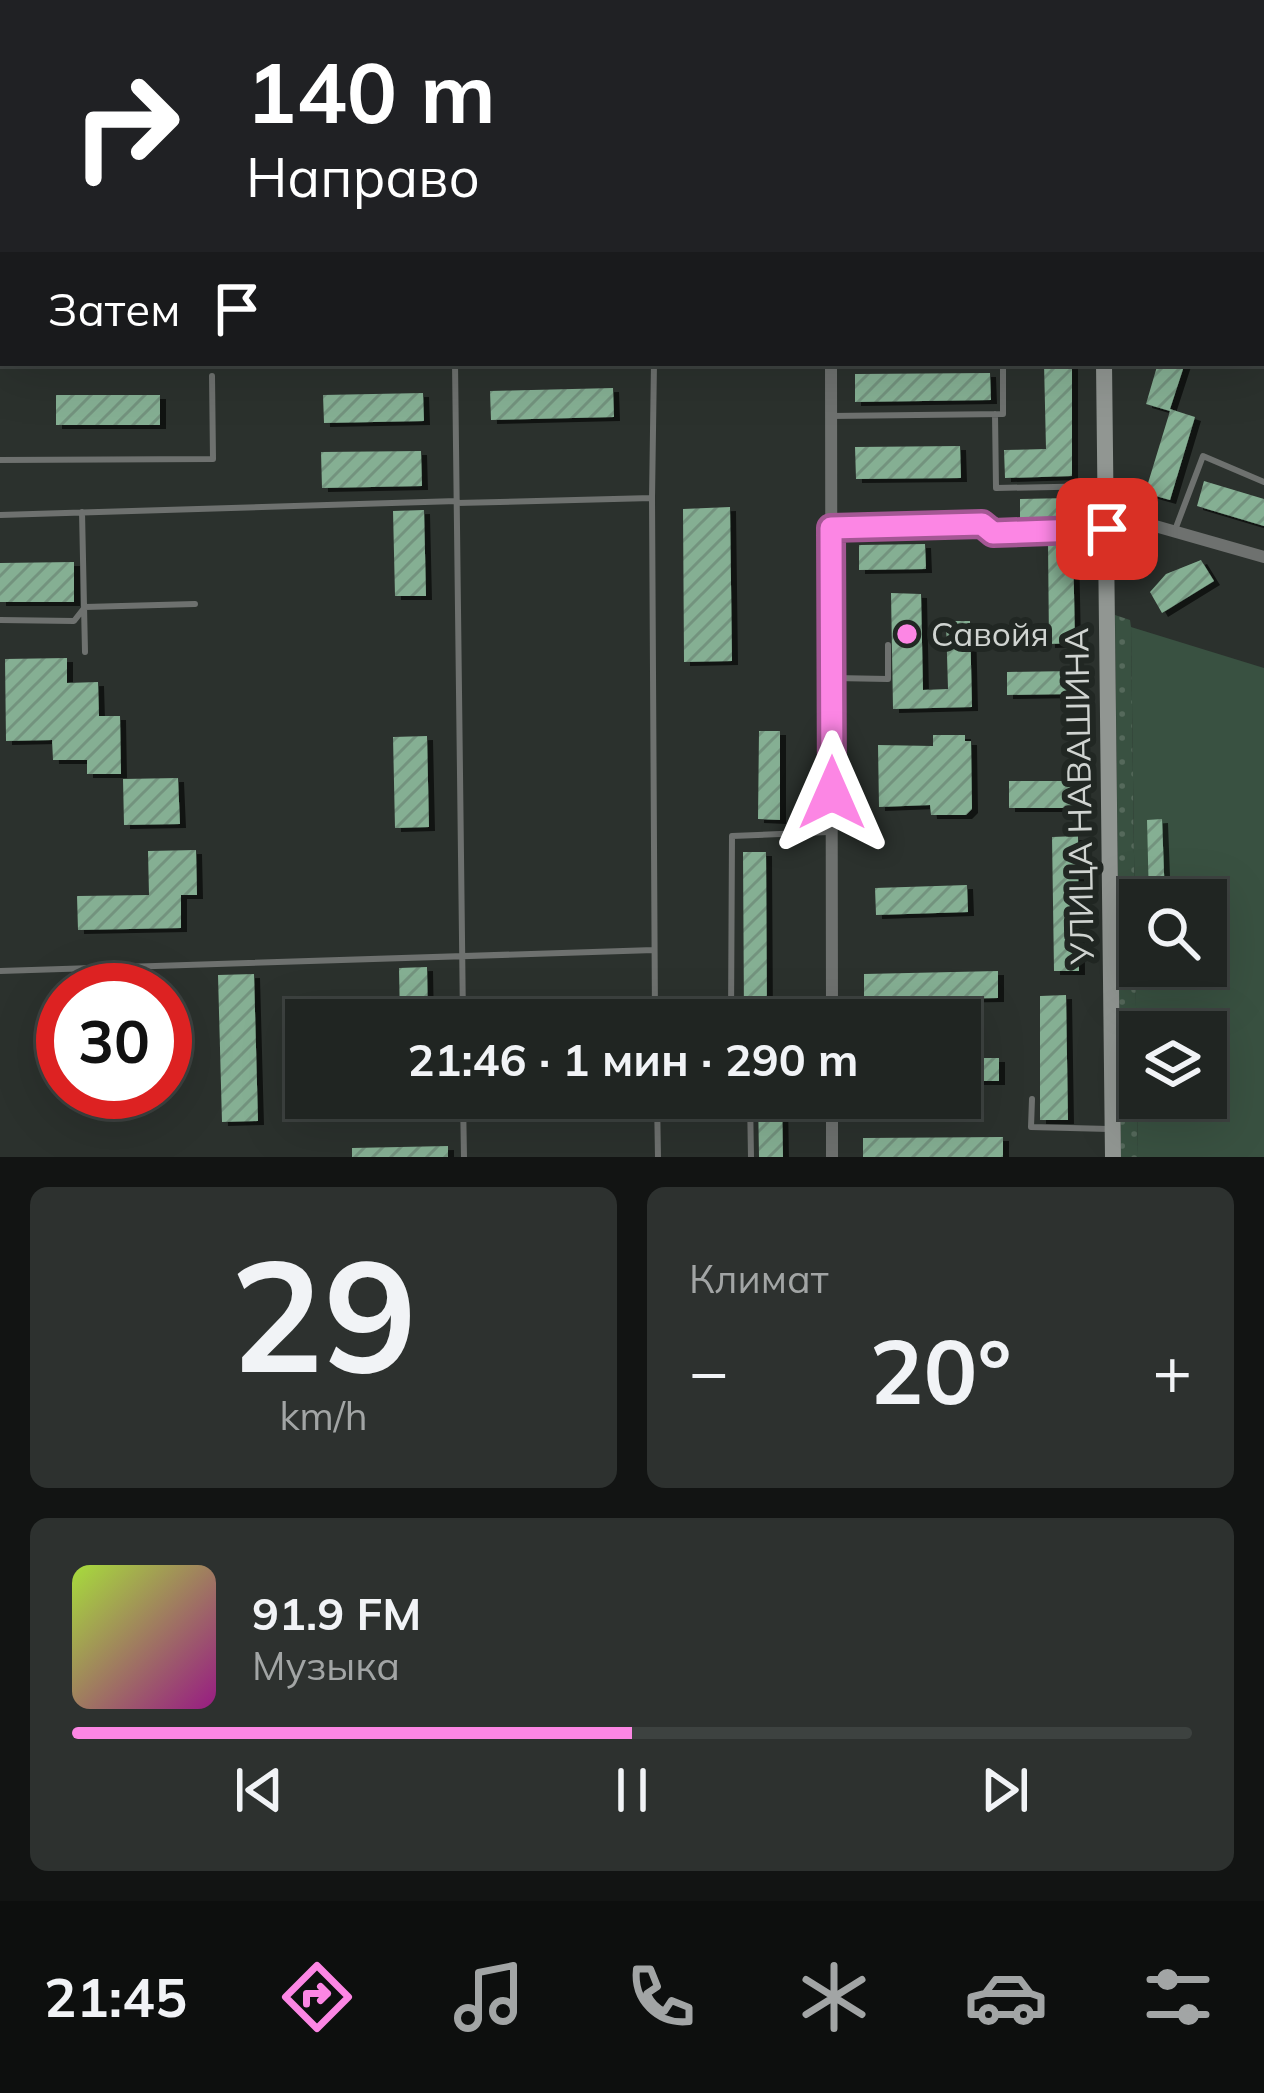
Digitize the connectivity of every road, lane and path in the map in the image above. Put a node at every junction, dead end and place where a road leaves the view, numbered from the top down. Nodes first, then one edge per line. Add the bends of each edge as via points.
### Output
1 (455, 366) edge
2 (654, 366) edge
3 (831, 366) edge
4 (1003, 366) edge
5 (1104, 366) edge
6 (212, 376) dead end
7 (995, 414) junction
8 (831, 416) junction
9 (0, 460) edge
10 (1264, 482) edge
11 (1105, 485) junction
12 (652, 499) junction
13 (457, 502) junction
14 (82, 512) junction
15 (0, 514) edge
16 (1106, 521) junction
17 (831, 528) junction
18 (1175, 530) junction
19 (1264, 557) edge
20 (195, 604) dead end
21 (85, 607) junction
22 (0, 620) edge
23 (888, 645) dead end
24 (85, 652) dead end
25 (831, 678) junction
26 (832, 832) junction
27 (654, 950) junction
28 (462, 952) junction
29 (0, 970) edge
30 (463, 999) edge
31 (655, 999) edge
32 (731, 999) edge
33 (832, 999) edge
34 (1032, 1099) dead end
35 (464, 1119) edge
36 (657, 1119) edge
37 (750, 1119) edge
38 (832, 1119) edge
39 (1112, 1129) junction
40 (464, 1157) edge
41 (658, 1157) edge
42 (751, 1157) edge
43 (832, 1157) edge
44 (1113, 1157) edge

1 - 13 lane
2 - 12 lane
3 - 8 street
4 - 7 lane via 1003,414
5 - 11 main road, УЛИЦА НАВАШИНА
6 - 9 lane via 213,459
7 - 8 lane
7 - 11 lane via 996,488
8 - 17 street
10 - 18 lane via 1203,456
11 - 16 main road, УЛИЦА НАВАШИНА
12 - 13 lane
12 - 27 lane
13 - 14 lane
13 - 28 lane
14 - 15 lane
14 - 21 lane
16 - 17 lane via 993,533 982,524
16 - 18 street
16 - 39 main road, УЛИЦА НАВАШИНА
17 - 25 street
18 - 19 street
20 - 21 lane
21 - 22 lane via 74,621
21 - 24 lane
23 - 25 lane via 888,679
25 - 26 street
26 - 32 lane via 731,836
26 - 33 street
27 - 28 lane
27 - 31 lane
28 - 29 lane
28 - 30 lane
34 - 39 lane via 1031,1127
35 - 40 lane
36 - 41 lane
37 - 42 lane
38 - 43 street
39 - 44 main road, УЛИЦА НАВАШИНА

